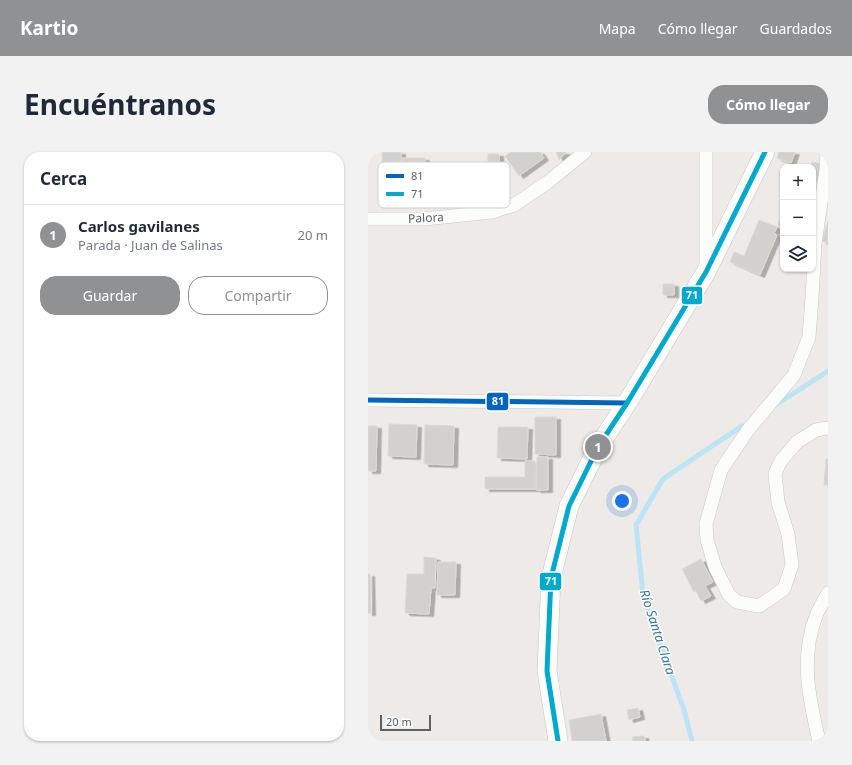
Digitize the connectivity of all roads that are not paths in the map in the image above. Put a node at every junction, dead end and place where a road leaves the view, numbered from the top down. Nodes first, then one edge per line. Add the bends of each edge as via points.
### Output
1 (585, 152) edge
2 (706, 152) edge
3 (765, 152) edge
4 (827, 152) edge
5 (510, 206) edge
6 (505, 208) edge
7 (368, 219) edge
8 (706, 272) junction
9 (368, 400) edge
10 (627, 403) junction
11 (828, 428) edge
12 (828, 594) edge
13 (558, 741) edge
14 (819, 741) edge

1 - 5 street, Palora via 548,182
2 - 8 street
3 - 8 street
4 - 11 street via 815,242 809,337 794,375 748,430 721,470 706,524 707,540 715,567 728,595 737,602 759,606 784,589 792,565 788,534 778,502 775,474 780,462 797,442 816,430
6 - 7 street, Palora via 492,212 431,218
8 - 10 street
9 - 10 street
10 - 13 street via 598,447 568,506 552,578 547,671
12 - 14 street via 817,615 808,643 810,703

